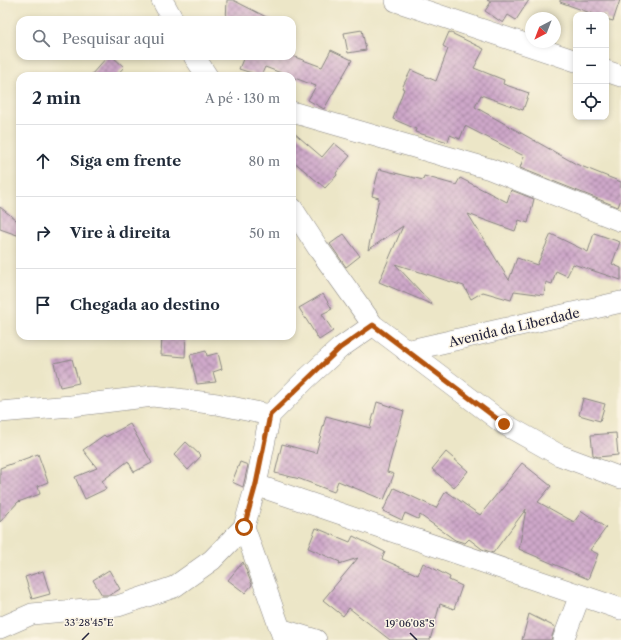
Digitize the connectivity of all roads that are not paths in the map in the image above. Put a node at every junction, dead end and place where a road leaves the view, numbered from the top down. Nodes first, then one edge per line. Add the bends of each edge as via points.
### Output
1 (162, 0) edge
2 (396, 1) edge
3 (171, 16) edge
4 (196, 60) edge
5 (573, 60) edge
6 (204, 72) edge
7 (609, 72) edge
8 (621, 76) edge
9 (296, 113) edge
10 (296, 214) edge
11 (621, 221) edge
12 (617, 308) edge
13 (373, 325) junction
14 (406, 351) junction
15 (0, 412) edge
16 (270, 415) junction
17 (621, 478) edge
18 (256, 484) junction
19 (244, 527) junction
20 (580, 595) junction
21 (621, 609) edge
22 (0, 628) edge
23 (282, 634) edge
24 (316, 640) edge
25 (563, 640) edge

1 - 3 street
2 - 5 street
4 - 6 street
7 - 8 street
9 - 11 street via 490,169
10 - 13 street
12 - 14 street, Avenida da Liberdade
13 - 14 street
13 - 16 street via 340,348
14 - 17 street via 504,424 559,454
15 - 16 street via 153,396 217,404
16 - 18 street
18 - 19 street
18 - 20 street
19 - 22 street via 212,560 174,587 118,606 32,614
19 - 23 street
20 - 21 street
20 - 25 street
23 - 24 street

